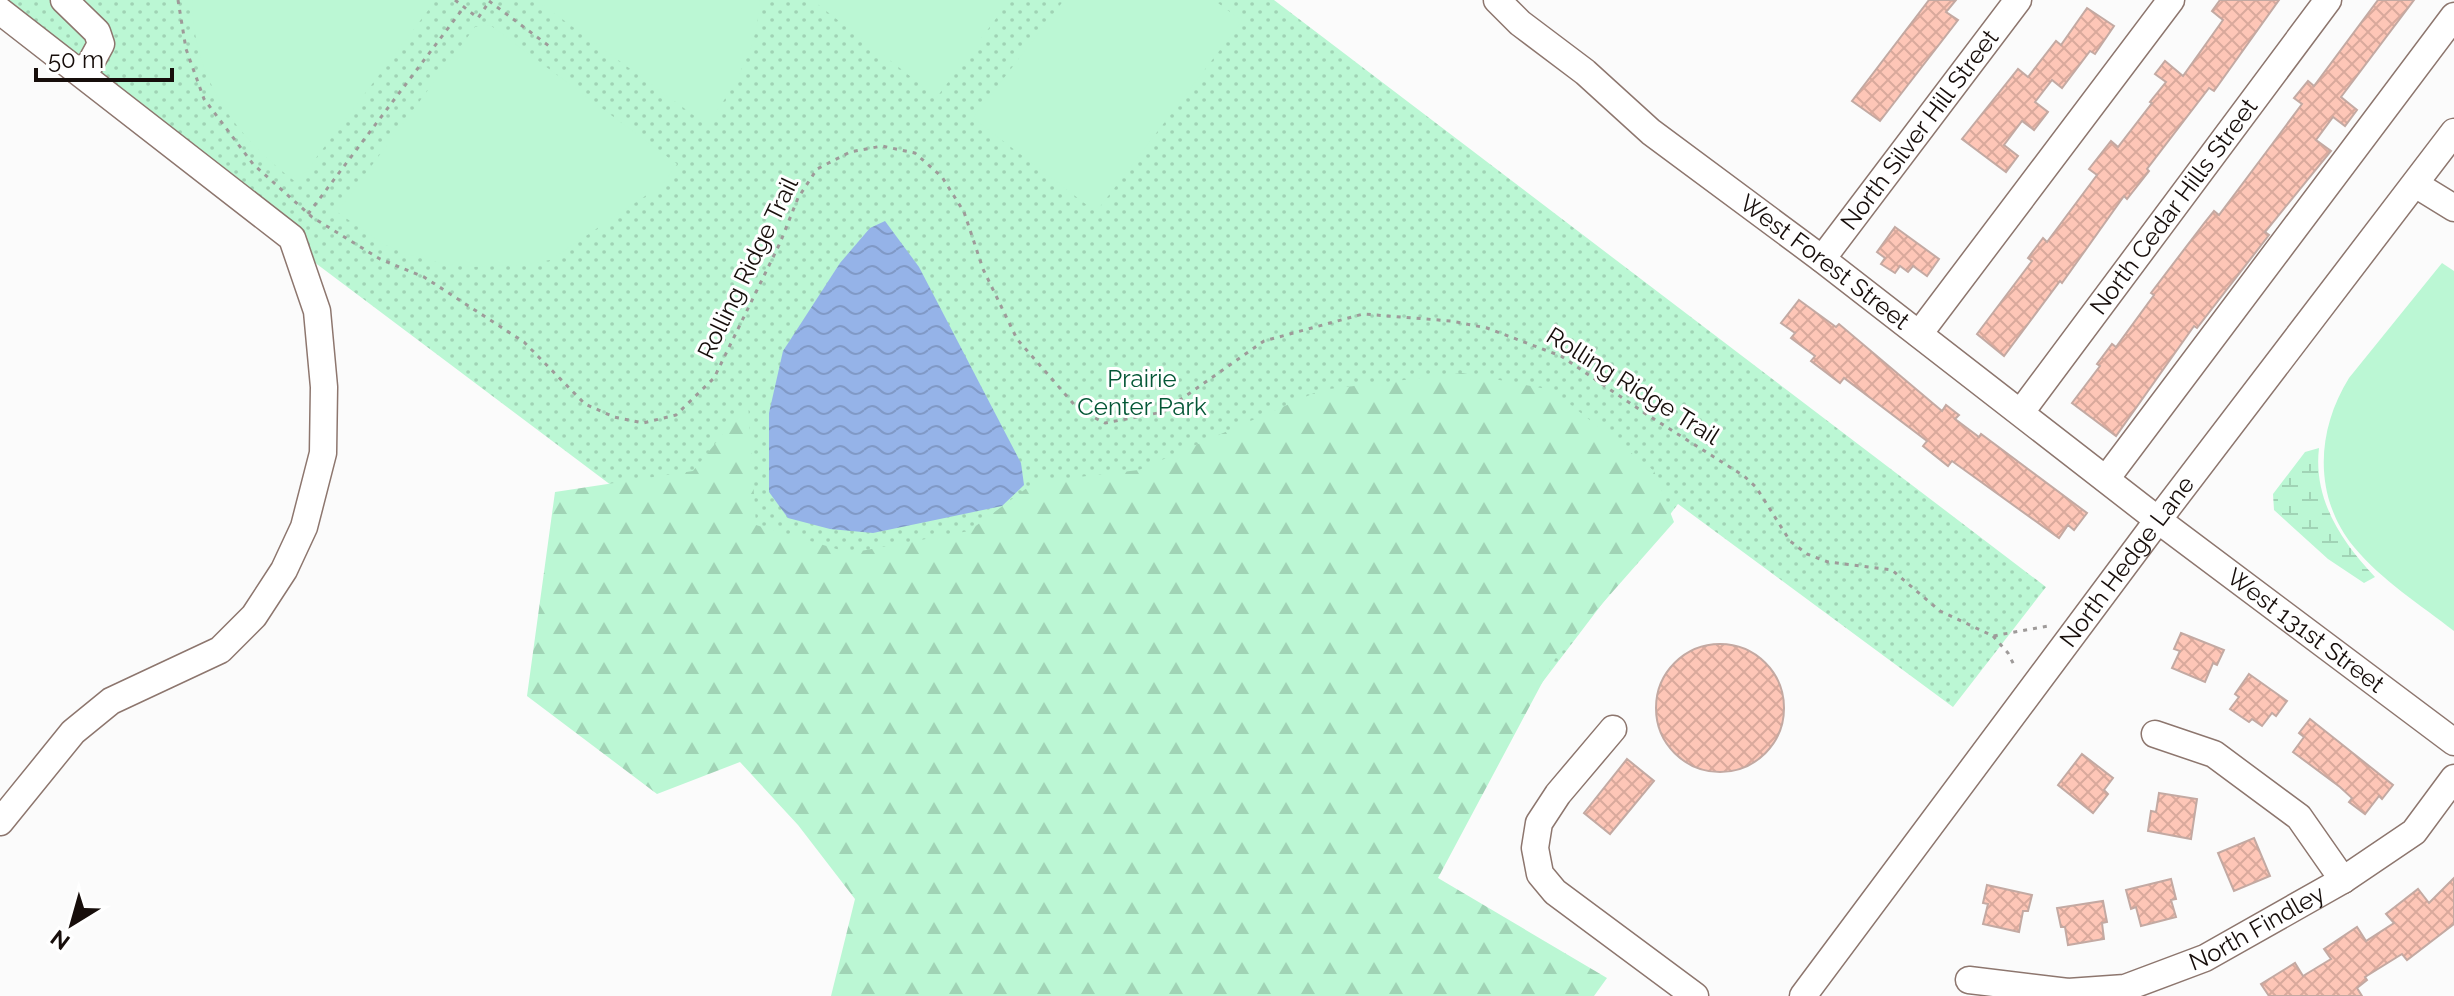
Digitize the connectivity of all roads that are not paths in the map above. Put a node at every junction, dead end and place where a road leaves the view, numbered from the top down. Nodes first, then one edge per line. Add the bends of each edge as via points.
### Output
1 (64, 0) edge
2 (1497, 0) edge
3 (2018, 0) edge
4 (2171, 0) edge
5 (2328, 0) edge
6 (0, 11) edge
7 (2454, 16) edge
8 (76, 70) junction
9 (2454, 132) edge
10 (2415, 184) junction
11 (2454, 208) edge
12 (1822, 259) junction
13 (1919, 334) junction
14 (2021, 412) junction
15 (2106, 479) junction
16 (2158, 520) junction
17 (1613, 729) dead end
18 (2155, 734) dead end
19 (2454, 742) edge
20 (2454, 778) edge
21 (0, 822) edge
22 (2343, 880) junction
23 (1969, 980) dead end
24 (1695, 996) edge
25 (1803, 996) edge

1 - 8 street via 97,32 101,44 89,66
2 - 12 street, West Forest Street via 1630,116
3 - 12 street, North Silver Hill Street
4 - 13 street
5 - 14 street, North Cedar Hills Street
6 - 8 street
7 - 15 street
8 - 21 street via 292,238 317,311 323,453 304,527 254,616 220,650 111,701 73,732
9 - 10 street, North Hedge Lane
10 - 11 street
10 - 16 street, North Hedge Lane
12 - 13 street, West Forest Street
13 - 14 street, West Forest Street
14 - 15 street, West Forest Street
15 - 16 street, West Forest Street
16 - 19 street, West 131st Street
16 - 25 street, North Hedge Lane
17 - 24 street via 1539,823 1535,848 1540,874 1555,892
18 - 22 street via 2214,754 2299,817
20 - 22 street, North Findley via 2414,832
22 - 23 street, North Findley via 2205,958 2125,988 2068,992

